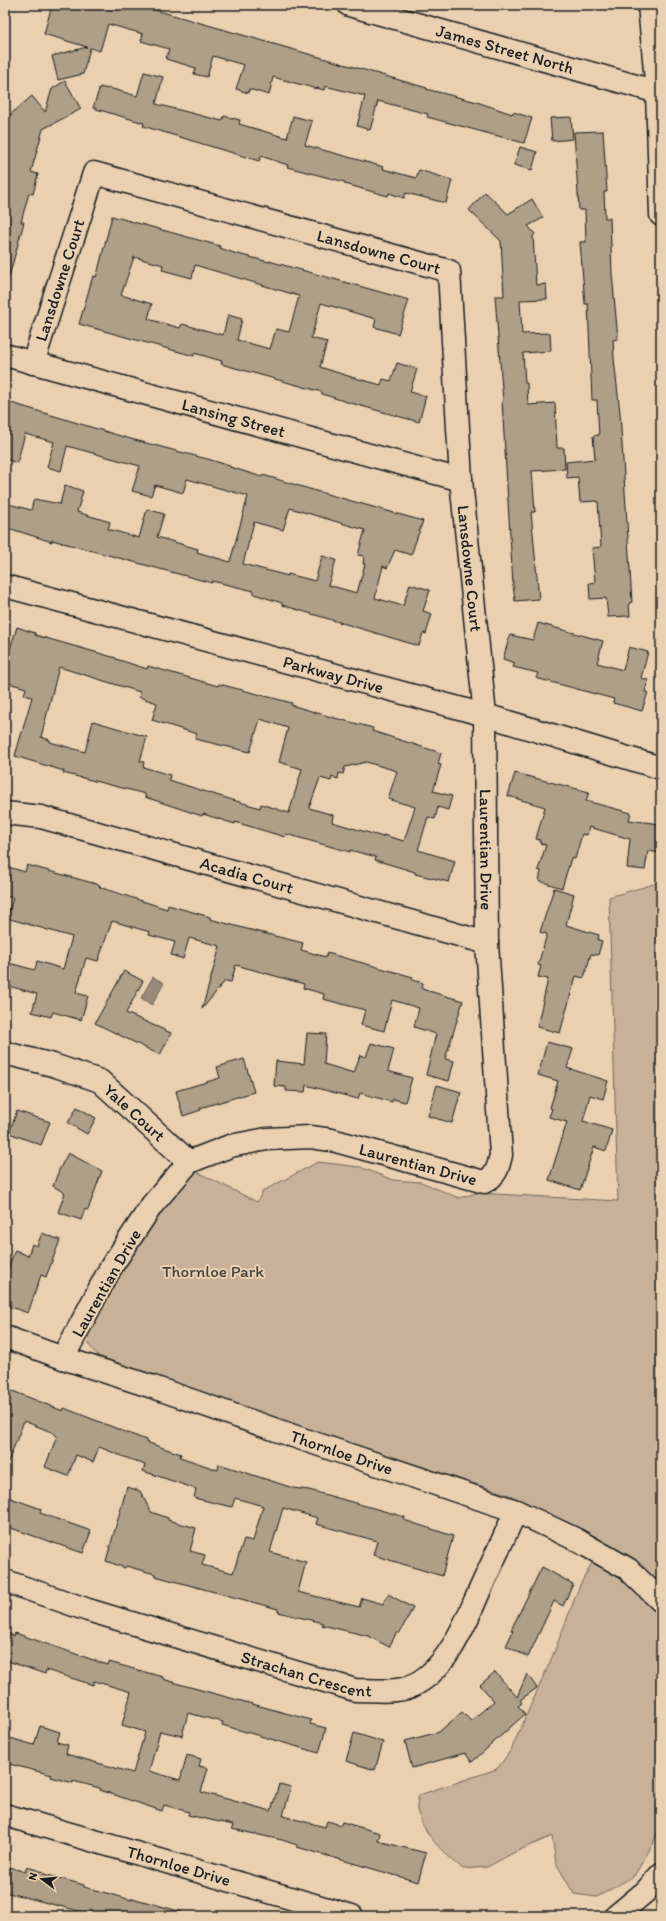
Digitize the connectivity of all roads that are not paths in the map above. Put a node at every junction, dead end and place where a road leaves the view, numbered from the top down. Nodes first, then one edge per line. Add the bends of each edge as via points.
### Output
1 (349, 5) edge
2 (649, 5) edge
3 (659, 92) edge
4 (661, 215) edge
5 (5, 355) edge
6 (33, 363) junction
7 (461, 480) junction
8 (5, 586) edge
9 (485, 715) junction
10 (661, 768) edge
11 (5, 813) edge
12 (487, 943) junction
13 (5, 1053) edge
14 (189, 1162) junction
15 (5, 1336) edge
16 (64, 1358) junction
17 (516, 1511) junction
18 (5, 1581) edge
19 (661, 1601) edge
20 (5, 1815) edge
21 (661, 1874) edge
22 (352, 1916) edge
23 (616, 1916) edge

1 - 3 street, James Street North
2 - 3 street
3 - 4 street
5 - 6 street, Lansing Street
6 - 7 street, Lansing Street
6 - 7 street, Lansdowne Court via 94,173 449,271
7 - 9 street, Lansdowne Court
8 - 9 street, Parkway Drive
9 - 10 street, Parkway Drive
9 - 12 street, Laurentian Drive
11 - 12 street, Acadia Court via 41,817
12 - 14 street, Laurentian Drive via 501,1155 498,1171 493,1177 484,1182 332,1140 310,1137 267,1139 230,1146
13 - 14 street, Yale Court via 53,1065 100,1081
14 - 16 street, Laurentian Drive via 152,1205 111,1267
15 - 16 street, Thornloe Drive
16 - 17 street, Thornloe Drive
17 - 18 street, Strachan Crescent via 453,1645 438,1666 408,1687 381,1691 355,1690 95,1612
17 - 19 street, Thornloe Drive via 575,1539 628,1569
20 - 22 street, Thornloe Drive
21 - 23 street via 645,1892

